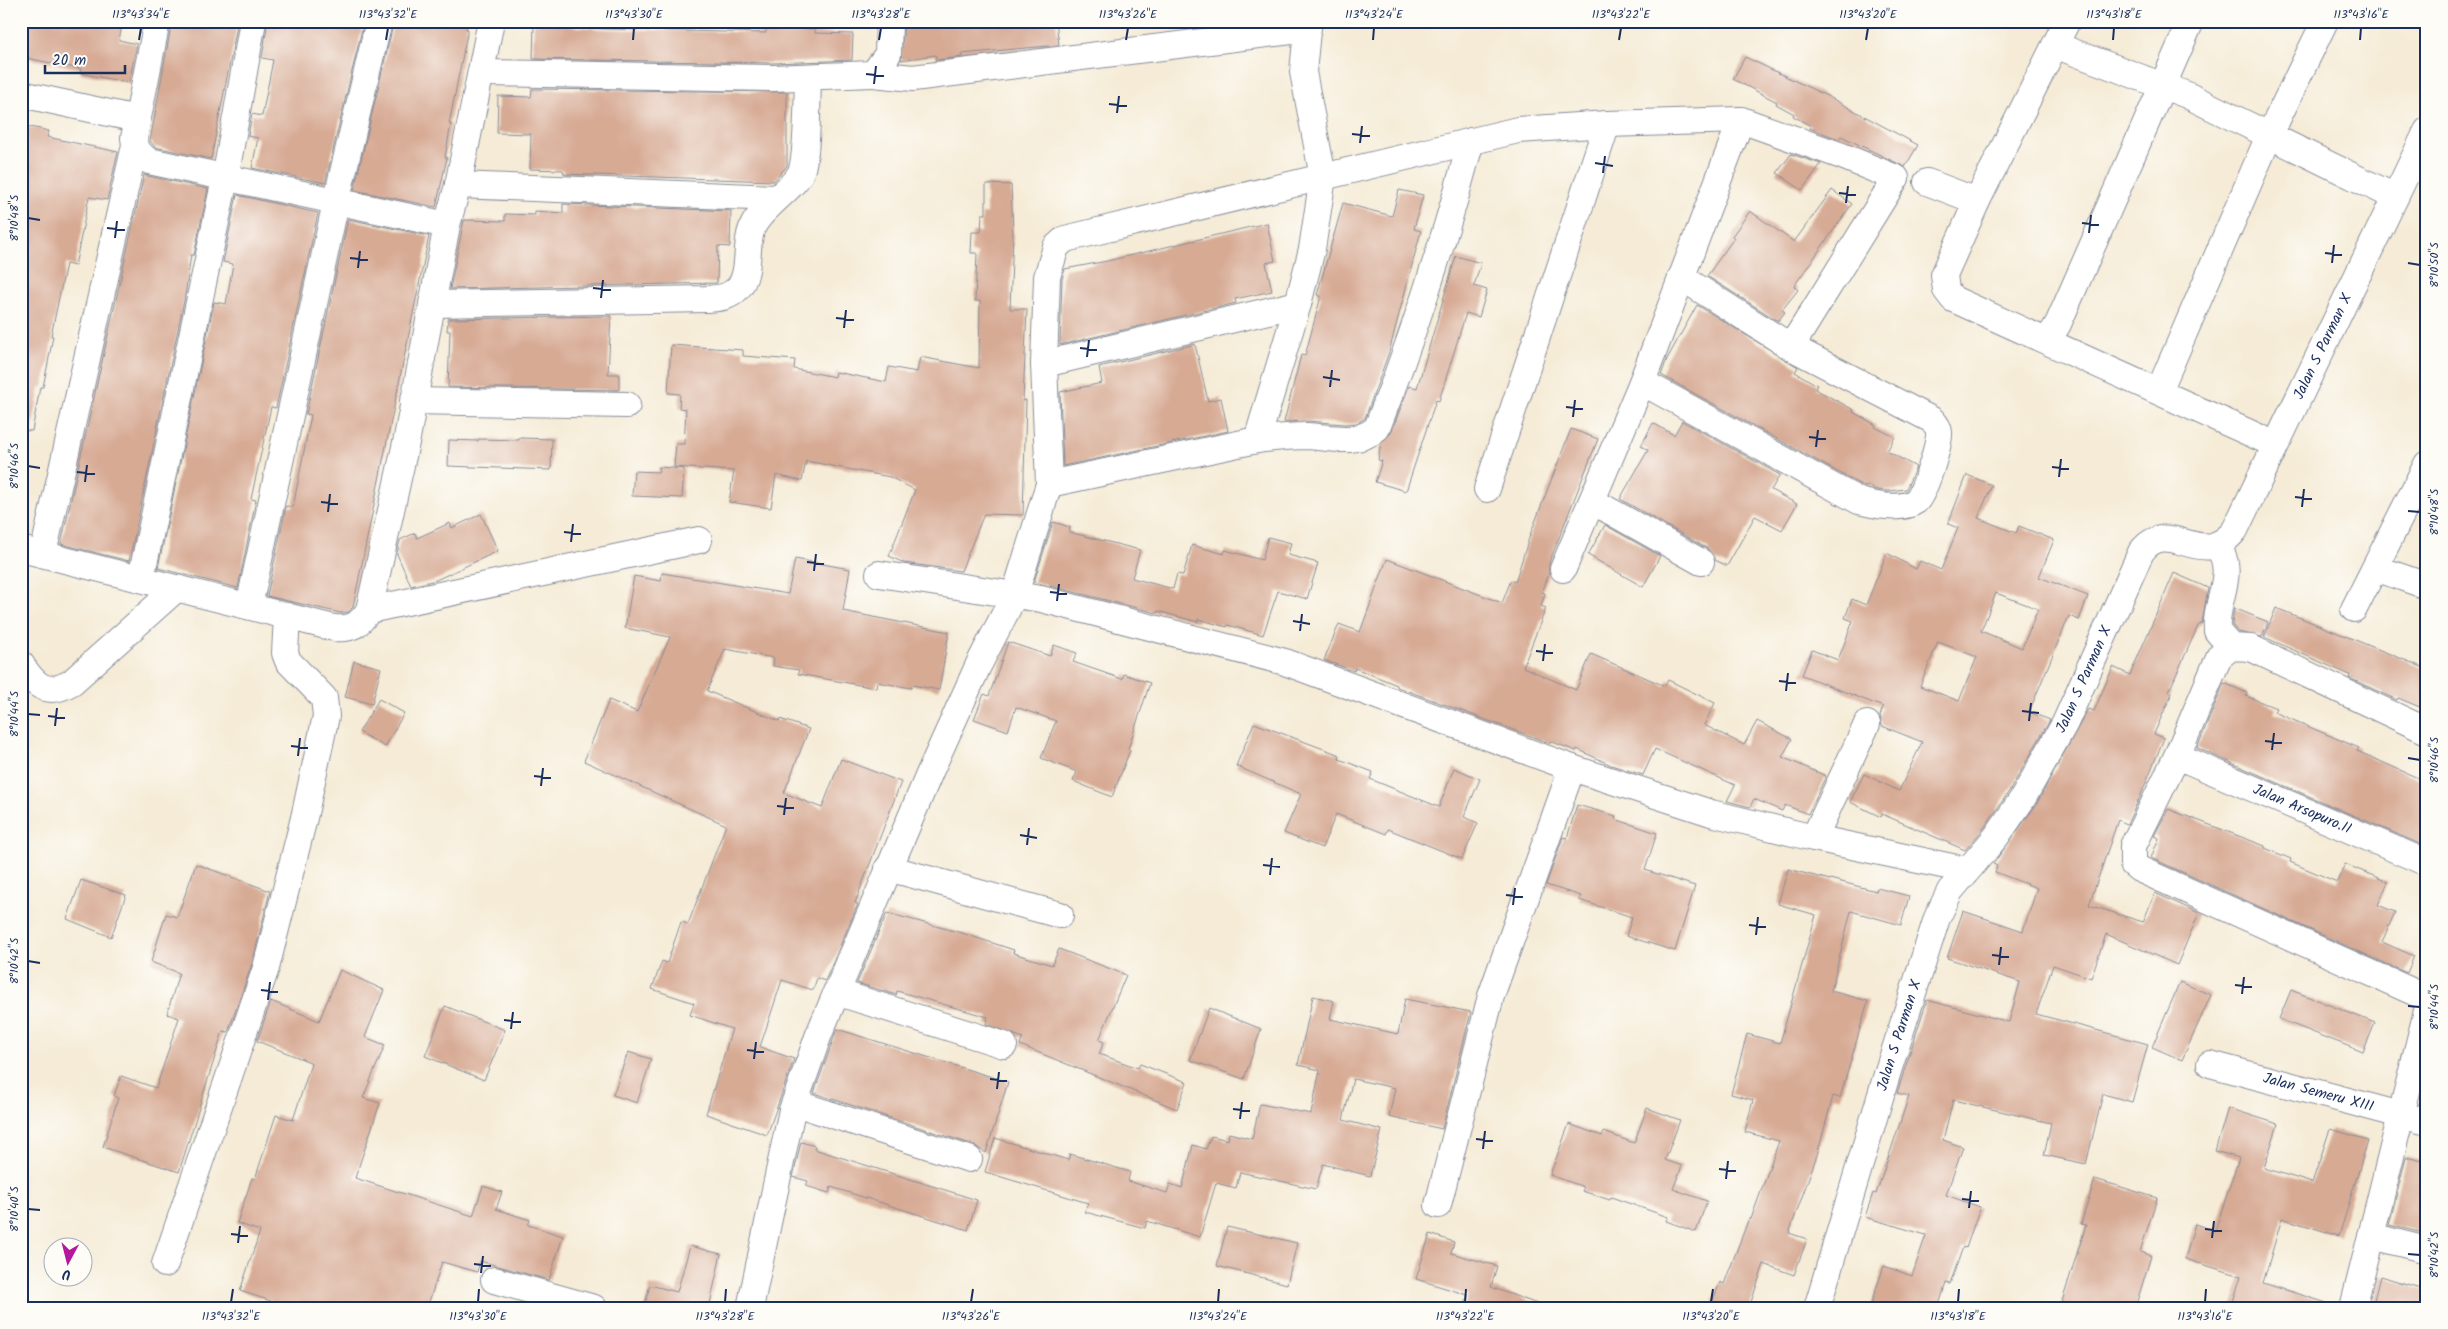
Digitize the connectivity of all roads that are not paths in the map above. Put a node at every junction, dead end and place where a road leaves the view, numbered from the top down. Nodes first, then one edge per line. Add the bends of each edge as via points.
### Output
1 (157, 21) edge
2 (253, 21) edge
3 (379, 21) edge
4 (491, 21) edge
5 (889, 21) edge
6 (2067, 21) edge
7 (2191, 21) edge
8 (2325, 21) edge
9 (1308, 25) edge
10 (2057, 46) junction
11 (481, 73) junction
12 (873, 74) junction
13 (808, 77) junction
14 (2163, 85) junction
15 (21, 94) edge
16 (137, 119) junction
17 (1740, 120) junction
18 (1607, 124) junction
19 (2427, 131) edge
20 (2269, 136) junction
21 (1471, 141) junction
22 (134, 145) junction
23 (1323, 176) junction
24 (225, 179) junction
25 (1927, 182) dead end
26 (458, 185) junction
27 (2395, 197) junction
28 (777, 198) junction
29 (1976, 201) junction
30 (336, 202) junction
31 (448, 226) junction
32 (1681, 277) junction
33 (432, 304) junction
34 (1298, 304) junction
35 (2048, 340) junction
36 (1791, 347) junction
37 (1044, 364) junction
38 (1642, 382) junction
39 (2159, 391) junction
40 (414, 401) junction
41 (628, 405) dead end
42 (1257, 440) junction
43 (2274, 444) junction
44 (2427, 464) edge
45 (1049, 484) junction
46 (1487, 489) dead end
47 (1592, 501) junction
48 (699, 540) dead end
49 (2217, 546) junction
50 (32, 551) edge
51 (1701, 562) dead end
52 (2375, 568) junction
53 (1563, 569) dead end
54 (879, 574) dead end
55 (141, 578) junction
56 (2427, 586) edge
57 (177, 588) junction
58 (1015, 594) junction
59 (249, 606) junction
60 (2354, 609) dead end
61 (369, 610) junction
62 (287, 616) junction
63 (2231, 647) junction
64 (21, 664) edge
65 (1867, 724) dead end
66 (2427, 731) edge
67 (2177, 756) junction
68 (1572, 768) junction
69 (1814, 838) junction
70 (2427, 863) edge
71 (888, 868) junction
72 (1966, 870) junction
73 (1060, 915) dead end
74 (836, 992) junction
75 (2427, 998) edge
76 (2427, 1011) edge
77 (1004, 1045) dead end
78 (2210, 1064) dead end
79 (795, 1103) junction
80 (2414, 1119) edge
81 (969, 1158) dead end
82 (1438, 1205) dead end
83 (2371, 1236) junction
84 (2427, 1250) edge
85 (165, 1264) dead end
86 (494, 1280) dead end
87 (594, 1308) edge
88 (750, 1308) edge
89 (1817, 1308) edge
90 (2353, 1308) edge

1 - 16 street
2 - 24 street
3 - 30 street
4 - 11 street
5 - 12 street via 888,54
6 - 10 street
7 - 14 street
8 - 20 street
9 - 12 street via 913,78
9 - 23 street via 1303,72
10 - 14 street
10 - 29 street
11 - 13 street
11 - 26 street
12 - 13 street
13 - 28 street via 802,167
14 - 20 street
14 - 35 street via 2058,324
15 - 16 street
16 - 22 street
17 - 18 street
17 - 32 street
17 - 36 street via 1896,178
18 - 21 street via 1518,130
18 - 46 street
19 - 27 street, Jalan S Parman X
20 - 27 street
20 - 39 street
21 - 23 street
21 - 42 street via 1448,226 1377,428 1368,436 1357,439 1286,436
22 - 24 street via 149,161
22 - 50 street
23 - 34 street via 1312,249
23 - 37 street via 1061,241 1051,259 1047,277
24 - 30 street
24 - 55 street
25 - 29 street
26 - 28 street
26 - 31 street
27 - 43 street, Jalan S Parman X
28 - 33 street via 753,225 740,286 723,298
29 - 35 street via 1944,275 1946,290 1954,298
30 - 31 street
30 - 59 street
31 - 33 street
32 - 36 street
32 - 38 street
33 - 40 street
34 - 37 street
34 - 42 street
35 - 39 street
36 - 38 street via 1936,424 1938,444 1915,502 1874,505 1859,501
37 - 45 street
38 - 47 street
39 - 43 street
40 - 41 street
40 - 61 street
42 - 45 street
43 - 49 street, Jalan S Parman X via 2235,530
44 - 52 street
45 - 58 street
47 - 51 street
47 - 53 street
48 - 61 street
49 - 63 street via 2224,554 2226,568 2217,631
49 - 72 street, Jalan S Parman X via 2208,548 2162,538 2147,544 2065,723 2023,798 1996,837
50 - 55 street
52 - 56 street
52 - 60 street
54 - 58 street
55 - 57 street
57 - 59 street
57 - 64 street via 63,687 38,686
58 - 68 street via 1285,662
58 - 71 street via 978,666
59 - 62 street
61 - 62 street via 359,623 349,629
62 - 85 street via 285,653 288,661 324,698 326,716 266,968
63 - 66 street via 2251,648
63 - 67 street via 2219,657
65 - 69 street
67 - 70 street, Jalan Arsopuro.II
67 - 75 street via 2133,846 2131,860 2135,867
68 - 69 street via 1711,813
68 - 82 street via 1491,996
69 - 72 street
71 - 73 street
71 - 74 street
72 - 89 street, Jalan S Parman X via 1950,891 1937,918
74 - 77 street
74 - 79 street
76 - 80 street
78 - 80 street, Jalan Semeru XIII
79 - 81 street
79 - 88 street
80 - 83 street
83 - 84 street
83 - 90 street
86 - 87 street

